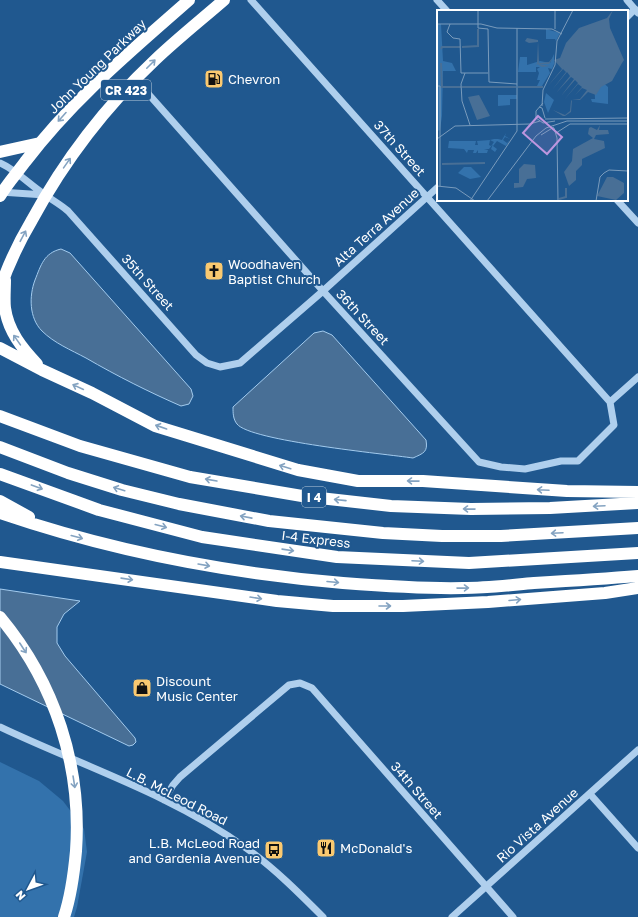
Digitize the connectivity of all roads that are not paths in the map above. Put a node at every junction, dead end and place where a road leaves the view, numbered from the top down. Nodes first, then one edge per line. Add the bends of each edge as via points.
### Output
1 (189, 0) edge
2 (224, 0) edge
3 (251, 0) edge
4 (437, 0) edge
5 (627, 0) edge
6 (446, 10) edge
7 (637, 11) edge
8 (628, 16) edge
9 (136, 80) junction
10 (40, 143) junction
11 (0, 152) edge
12 (0, 163) edge
13 (17, 173) junction
14 (437, 189) edge
15 (1, 194) edge
16 (45, 196) junction
17 (427, 197) junction
18 (618, 201) edge
19 (638, 223) edge
20 (6, 271) junction
21 (0, 289) edge
22 (323, 291) junction
23 (0, 348) edge
24 (240, 363) joint
25 (42, 370) junction
26 (638, 378) edge
27 (610, 402) junction
28 (0, 416) edge
29 (0, 447) edge
30 (0, 474) edge
31 (638, 492) edge
32 (0, 501) edge
33 (638, 503) edge
34 (0, 513) edge
35 (638, 528) edge
36 (59, 532) junction
37 (638, 553) edge
38 (0, 562) edge
39 (638, 576) edge
40 (638, 588) edge
41 (0, 617) edge
42 (0, 727) edge
43 (638, 750) edge
44 (590, 794) junction
45 (164, 800) junction
46 (638, 848) edge
47 (486, 886) junction
48 (64, 917) edge
49 (323, 917) edge
50 (452, 917) edge
51 (513, 917) edge

1 -> 10 highway, John Young Parkway / CR 423 via 100,78
9 -> 2 highway, CR 423 via 155,60
3 - 17 street, 37th Street
4 - 6 street
5 - 7 street
7 - 8 street
16 -> 9 highway, CR 423 via 91,131
9 - 22 street, 36th Street
10 - 11 highway
10 - 13 highway, John Young Parkway / CR 423
12 - 13 street, 35th Street
13 - 15 highway, John Young Parkway / CR 423
13 - 16 street, 35th Street
14 - 17 street, Alta Terra Avenue
15 - 16 street
20 -> 16 highway, CR 423
16 - 24 street, 35th Street via 68,211 196,355 220,367
17 - 22 street, Alta Terra Avenue
17 - 27 street, 37th Street
18 - 19 street
20 - 21 highway, CR 423
25 -> 20 highway via 24,349 9,324 5,308
22 - 24 street, Alta Terra Avenue
22 - 27 street, 36th Street via 479,462 525,469 561,461 578,461 614,425
23 - 25 highway
31 -> 25 highway via 567,491 423,481 358,481 298,470 155,426
26 - 27 street
33 -> 28 highway, I 4 via 471,510 391,506 302,496 190,477 80,446
35 -> 29 highway, I-4 Express via 501,536 442,536 383,533 270,521 179,504 122,490
30 -> 37 highway, I-4 Express via 99,510 202,537 337,557 469,563
32 - 36 highway
34 - 36 highway
36 -> 39 highway via 193,564 257,574 372,585 463,588
38 -> 40 highway via 277,601 333,606 488,602
41 -> 48 highway, bridge via 44,683 67,746 75,788 77,829 74,872
42 - 45 street, L.B. McLeod Road
43 - 44 street, Rio Vista Avenue
44 - 46 street
44 - 47 street, Rio Vista Avenue
45 - 47 street, 34th Street via 180,777 289,685 300,683 312,688
45 - 49 street, L.B. McLeod Road via 246,848
47 - 50 street, Rio Vista Avenue
47 - 51 street, 34th Street

